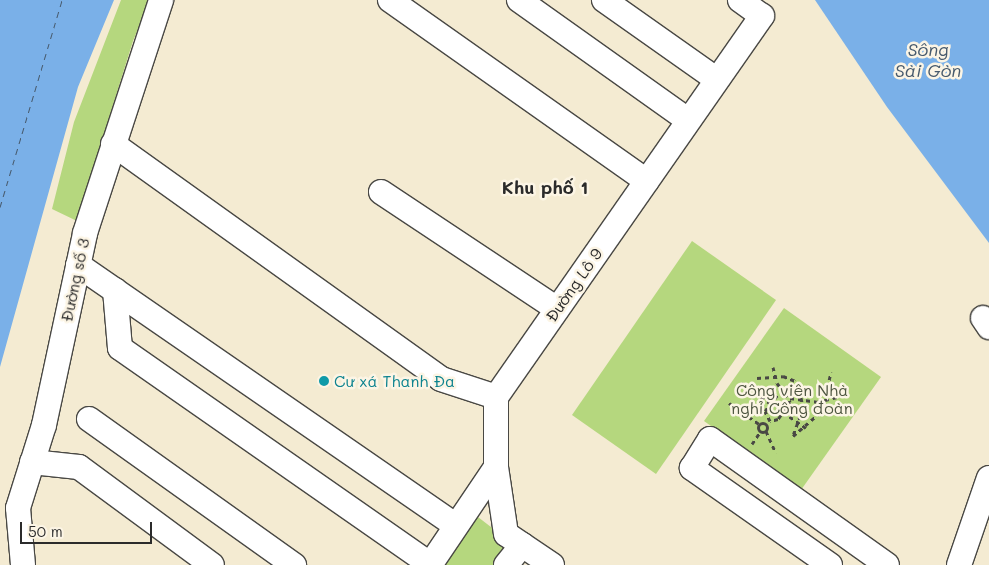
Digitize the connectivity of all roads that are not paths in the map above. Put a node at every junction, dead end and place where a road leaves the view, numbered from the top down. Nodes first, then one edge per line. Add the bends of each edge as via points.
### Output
1 (161, 0) edge
2 (390, 0) edge
3 (519, 0) edge
4 (604, 0) edge
5 (740, 0) edge
6 (757, 8) edge
7 (716, 79) junction
8 (688, 120) junction
9 (113, 144) junction
10 (647, 181) junction
11 (381, 192) dead end
12 (78, 265) junction
13 (114, 290) junction
14 (557, 309) junction
15 (496, 397) junction
16 (89, 419) dead end
17 (32, 462) junction
18 (496, 467) junction
19 (989, 478) edge
20 (794, 500) junction
21 (456, 526) junction
22 (776, 529) junction
23 (522, 545) junction
24 (23, 565) edge
25 (212, 565) edge
26 (294, 565) edge
27 (430, 565) edge
28 (506, 565) edge
29 (552, 565) edge
30 (830, 565) edge
31 (887, 565) edge
32 (959, 565) edge

1 - 9 street, Đường số 3
2 - 10 street
3 - 8 street
4 - 7 street
5 - 6 street
6 - 7 street, Đường Lô 9
7 - 8 street, Đường Lô 9
8 - 10 street, Đường Lô 9
9 - 12 street, Đường số 3
9 - 15 street via 441,379
10 - 14 street, Đường Lô 9
11 - 14 street
12 - 13 street
12 - 17 street, Đường số 3 via 44,425
13 - 21 street
13 - 27 street via 120,348
14 - 15 street, Đường Lô 9
15 - 18 street
16 - 26 street
17 - 24 street, Đường số 3 via 18,508
17 - 25 street via 79,467
18 - 21 street
18 - 23 street via 506,534
19 - 32 street
20 - 22 street
20 - 22 street via 710,439 692,468
20 - 31 street
21 - 27 street
22 - 30 street
23 - 28 street
23 - 29 street

